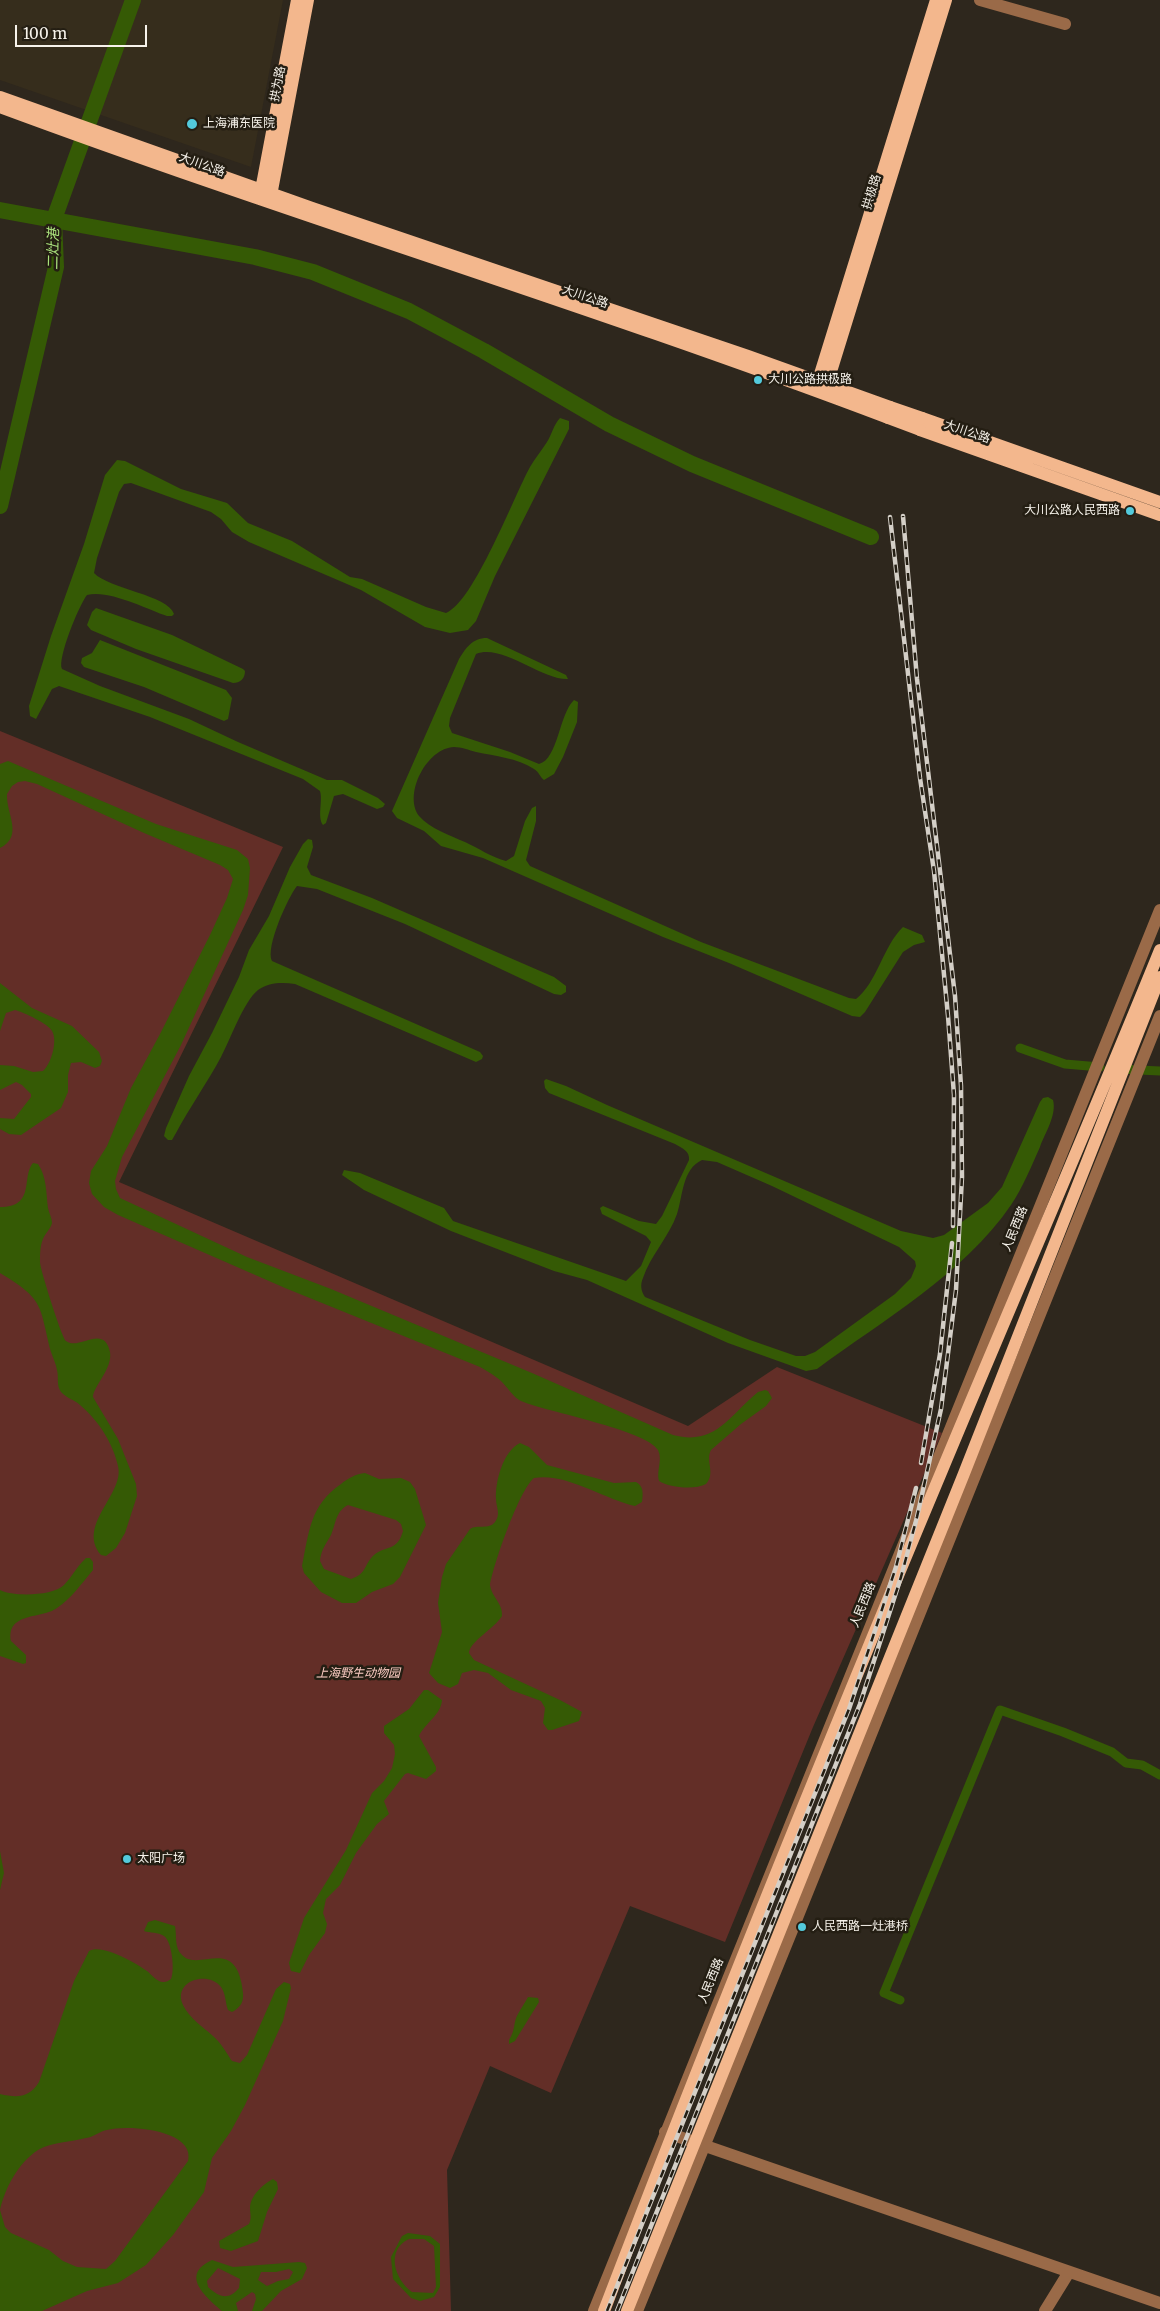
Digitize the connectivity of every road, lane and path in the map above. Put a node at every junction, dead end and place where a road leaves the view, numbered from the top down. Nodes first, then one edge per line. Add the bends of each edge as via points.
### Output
1 (297, 0) edge
2 (308, 0) edge
3 (936, 0) edge
4 (946, 0) edge
5 (980, 0) edge
6 (1065, 24) dead end
7 (0, 97) edge
8 (0, 107) edge
9 (62, 125) junction
10 (265, 197) junction
11 (821, 387) junction
12 (921, 424) junction
13 (1160, 502) edge
14 (1160, 515) edge
15 (1160, 910) edge
16 (1160, 950) edge
17 (1160, 977) edge
18 (1160, 1016) edge
19 (1122, 1058) junction
20 (1109, 1090) junction
21 (669, 2134) junction
22 (699, 2145) junction
23 (1069, 2272) junction
24 (1160, 2303) edge
25 (594, 2311) edge
26 (604, 2311) edge
27 (627, 2311) edge
28 (637, 2311) edge
29 (1045, 2311) edge

1 - 10 main road, 拱为路
2 - 10 main road, 拱为路
3 - 11 main road, 拱极路
4 - 11 main road, 拱极路
5 - 6 street
7 - 9 main road, 大川公路
8 - 9 main road, 大川公路
9 - 10 main road, 大川公路
10 - 11 main road, 大川公路
11 - 12 main road, 大川公路, bridge
12 - 13 main road, 大川公路
12 - 14 main road, 大川公路
15 - 21 street, 人民西路
16 - 19 main road, 人民西路
17 - 19 main road, 人民西路
18 - 22 street, 人民西路 via 795,1923
19 - 20 main road, 人民西路
20 - 21 main road, 人民西路 via 942,1469
20 - 22 main road, 人民西路 via 964,1476
21 - 22 street
21 - 25 street, 人民西路
21 - 26 main road, 人民西路
22 - 23 street
22 - 27 main road, 人民西路
22 - 28 street, 人民西路
23 - 24 street
23 - 29 street

